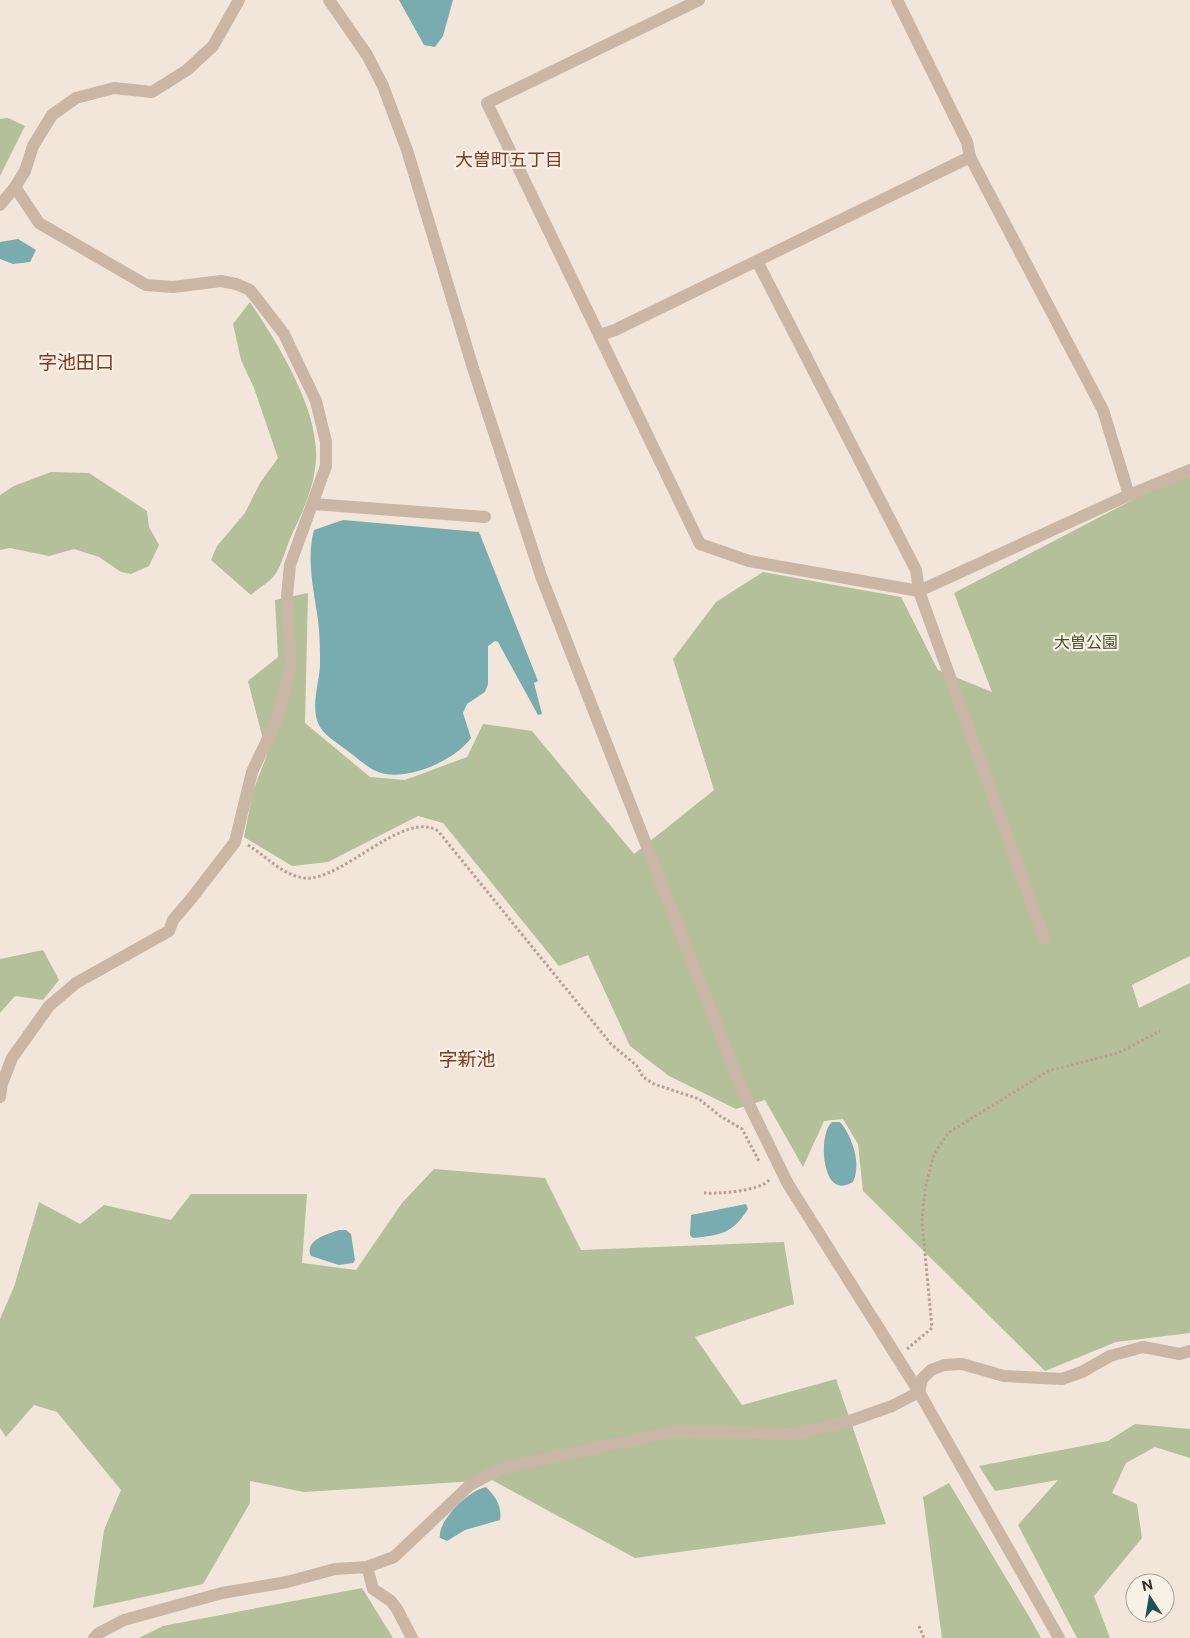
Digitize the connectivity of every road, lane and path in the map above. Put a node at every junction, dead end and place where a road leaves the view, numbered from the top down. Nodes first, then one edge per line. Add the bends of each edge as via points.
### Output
1 (239, 0) edge
2 (329, 0) edge
3 (699, 0) edge
4 (897, 0) edge
5 (970, 157) junction
6 (15, 187) junction
7 (0, 205) edge
8 (758, 262) junction
9 (600, 336) junction
10 (1190, 470) edge
11 (1129, 496) junction
12 (313, 504) junction
13 (485, 517) dead end
14 (919, 591) junction
15 (235, 842) junction
16 (1044, 938) dead end
17 (1160, 1031) dead end
18 (0, 1097) edge
19 (762, 1167) dead end
20 (766, 1174) dead end
21 (704, 1193) dead end
22 (1190, 1351) edge
23 (896, 1359) junction
24 (919, 1392) junction
25 (367, 1567) junction
26 (919, 1626) dead end
27 (94, 1638) edge
28 (412, 1638) edge
29 (924, 1638) edge
30 (1059, 1638) edge

1 - 6 street via 213,46 187,70 152,92 114,88 76,98 52,115 33,146
2 - 23 street via 367,55 387,95 541,576 743,1092 788,1184
3 - 9 street via 487,103
4 - 5 street via 967,142
5 - 8 street
5 - 11 street via 1103,410
6 - 7 street
6 - 12 street via 39,223 146,285 173,287 221,281 250,290 284,334 316,401 327,455
8 - 9 street
8 - 14 street via 916,570
9 - 14 street via 700,544 749,561
10 - 11 street
11 - 14 street
12 - 13 street
12 - 15 street via 290,565 287,596 291,651 287,681 278,717 248,786
14 - 16 street
15 - 18 street via 173,920 169,931 76,983 49,1006 12,1058
15 - 19 path via 262,853 294,876 306,878 327,872 414,827 432,827 492,895 611,1044 638,1066 643,1077 699,1099 742,1129
17 - 23 path via 1118,1053 1048,1071 948,1133 934,1154 925,1189 922,1221 932,1328
20 - 21 path via 770,1181 748,1189
22 - 24 street via 1180,1354 1143,1347 1110,1356 1062,1379 1004,1376 962,1364 944,1364 922,1379
23 - 24 street
24 - 25 street via 892,1406 847,1422 794,1434 677,1430 500,1469 470,1485 394,1557
24 - 30 street
25 - 27 street via 336,1569 287,1582 222,1593 124,1620
25 - 28 street via 373,1589 391,1601
26 - 29 path

